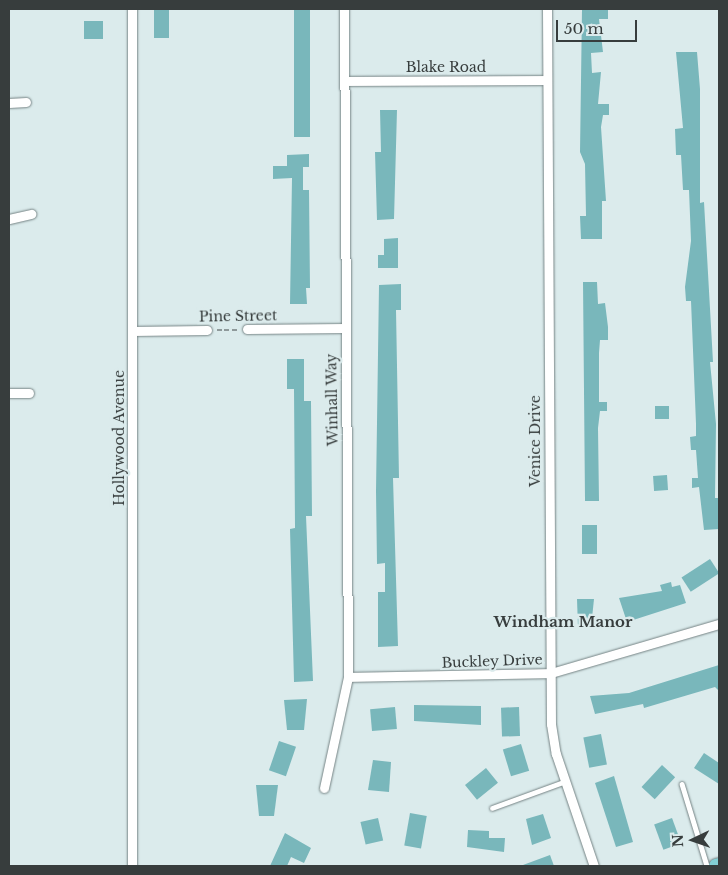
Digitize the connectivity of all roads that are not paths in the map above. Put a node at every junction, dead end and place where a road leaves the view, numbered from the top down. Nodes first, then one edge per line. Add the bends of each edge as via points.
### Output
1 (132, 9) edge
2 (344, 9) edge
3 (547, 9) edge
4 (547, 80) junction
5 (345, 81) junction
6 (26, 102) dead end
7 (9, 103) edge
8 (31, 214) dead end
9 (9, 219) edge
10 (345, 328) junction
11 (207, 330) road end
12 (247, 330) road end
13 (132, 332) junction
14 (9, 393) edge
15 (29, 393) dead end
16 (719, 624) edge
17 (551, 672) junction
18 (348, 677) junction
19 (566, 781) junction
20 (682, 784) dead end
21 (324, 788) dead end
22 (492, 808) dead end
23 (132, 866) edge
24 (594, 866) edge
25 (707, 866) edge

1 - 13 street, Hollywood Avenue
2 - 5 street, Winhall Way
3 - 4 street, Venice Drive
4 - 5 street, Blake Road
4 - 17 street, Venice Drive
5 - 10 street, Winhall Way
6 - 7 street
8 - 9 street
10 - 12 street, Pine Street
10 - 18 street, Winhall Way
11 - 13 street, Pine Street
13 - 23 street, Hollywood Avenue
14 - 15 street
16 - 17 street, Buckley Drive
17 - 18 street, Buckley Drive
17 - 19 street, Venice Drive via 551,724
18 - 21 street, Winhall Way
19 - 22 lane
19 - 24 street, Venice Drive
20 - 25 lane

